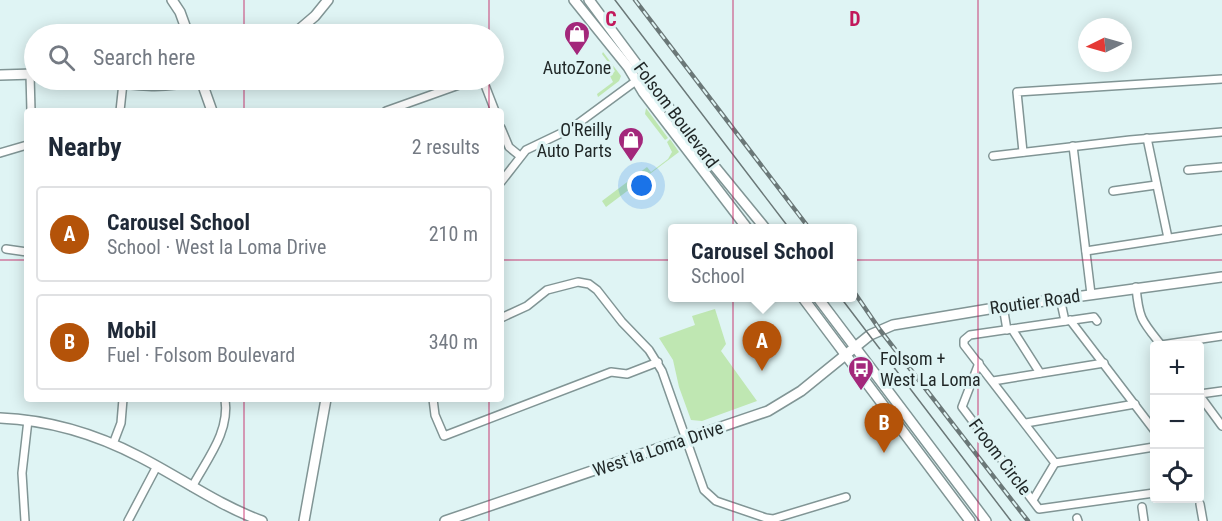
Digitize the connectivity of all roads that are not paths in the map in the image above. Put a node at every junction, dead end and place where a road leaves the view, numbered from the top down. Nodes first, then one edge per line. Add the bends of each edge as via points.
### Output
1 (172, 0) edge
2 (328, 0) edge
3 (574, 0) edge
4 (589, 0) edge
5 (185, 24) edge
6 (306, 24) edge
7 (24, 74) edge
8 (0, 75) edge
9 (640, 77) junction
10 (1222, 78) edge
11 (32, 90) edge
12 (122, 90) edge
13 (205, 90) edge
14 (445, 90) edge
15 (487, 90) edge
16 (31, 108) edge
17 (120, 108) edge
18 (211, 108) edge
19 (394, 108) edge
20 (494, 108) edge
21 (1222, 132) edge
22 (504, 135) edge
23 (1147, 138) junction
24 (24, 146) edge
25 (1073, 146) junction
26 (1023, 152) junction
27 (0, 153) edge
28 (520, 156) junction
29 (993, 156) dead end
30 (1222, 167) edge
31 (1188, 170) dead end
32 (504, 178) edge
33 (1156, 186) junction
34 (1113, 191) dead end
35 (744, 224) edge
36 (762, 224) edge
37 (1222, 230) edge
38 (1168, 238) junction
39 (6, 249) dead end
40 (1086, 251) junction
41 (24, 252) edge
42 (1222, 277) edge
43 (1136, 287) junction
44 (1091, 294) junction
45 (1060, 298) junction
46 (807, 302) edge
47 (822, 302) edge
48 (1003, 306) junction
49 (504, 317) edge
50 (1068, 321) junction
51 (1097, 321) dead end
52 (1009, 329) junction
53 (1222, 336) edge
54 (1158, 341) edge
55 (1188, 341) edge
56 (855, 346) junction
57 (845, 354) junction
58 (657, 362) junction
59 (979, 363) junction
60 (1104, 363) junction
61 (1040, 374) junction
62 (993, 381) junction
63 (1222, 391) edge
64 (1204, 394) edge
65 (1204, 401) edge
66 (123, 402) edge
67 (225, 402) edge
68 (325, 402) edge
69 (433, 402) edge
70 (1135, 404) junction
71 (0, 417) edge
72 (28, 420) junction
73 (1026, 423) junction
74 (1150, 424) edge
75 (1222, 426) edge
76 (686, 439) junction
77 (113, 444) junction
78 (1150, 448) edge
79 (922, 458) junction
80 (1055, 463) junction
81 (157, 466) junction
82 (192, 487) junction
83 (960, 488) junction
84 (1150, 494) edge
85 (846, 497) dead end
86 (1033, 500) junction
87 (1200, 504) dead end
88 (1142, 507) dead end
89 (25, 521) edge
90 (128, 521) edge
91 (262, 521) edge
92 (304, 521) edge
93 (445, 521) edge
94 (970, 521) edge
95 (986, 521) edge
96 (1144, 521) edge
97 (1203, 521) edge

1 - 5 street
2 - 6 street
3 - 9 street, Folsom Boulevard
4 - 9 street, Folsom Boulevard
7 - 8 street
9 - 28 street via 572,129 535,144
9 - 35 street, Folsom Boulevard
9 - 36 street, Folsom Boulevard
10 - 26 street via 1017,92
11 - 16 street
12 - 17 street
13 - 18 street
14 - 19 street
15 - 20 street
21 - 23 street
22 - 28 street via 509,147
23 - 25 street
23 - 33 street
24 - 27 street
25 - 26 street
25 - 40 street
26 - 29 street
28 - 32 street
30 - 31 street
33 - 34 street
33 - 38 street
37 - 38 street
38 - 40 street
39 - 41 street
40 - 44 street
42 - 43 street, Routier Road
43 - 44 street, Routier Road
43 - 54 street via 1141,319
44 - 45 street, Routier Road
45 - 48 street, Routier Road
45 - 50 street
46 - 57 street
47 - 56 street
48 - 52 street
48 - 56 street, Routier Road via 893,325
49 - 58 street via 527,306 547,290 578,282 589,284
50 - 51 street via 1094,317
50 - 52 street
50 - 60 street
52 - 59 street via 966,337 964,345
52 - 61 street
53 - 55 street
56 - 57 street, West la Loma Drive
56 - 83 street
57 - 76 street, West la Loma Drive via 801,391 768,411
57 - 79 street
58 - 69 street via 627,374 611,372 444,436
58 - 76 street
59 - 62 street
59 - 86 street, Froom Circle via 962,407
60 - 61 street
60 - 70 street
61 - 62 street
62 - 73 street
63 - 64 street
65 - 75 street
66 - 77 street via 121,423
67 - 82 street via 220,437
68 - 92 street
70 - 73 street
70 - 74 street
71 - 72 street
72 - 77 street via 75,430
72 - 89 street via 22,473
73 - 80 street
76 - 85 street via 704,490 716,501 773,519
76 - 93 street, West la Loma Drive
77 - 81 street
78 - 80 street
79 - 83 street via 935,464 952,485
79 - 94 street
80 - 86 street
81 - 82 street
81 - 90 street
82 - 91 street
83 - 95 street
84 - 86 street, Froom Circle via 1039,509
87 - 97 street
88 - 96 street

